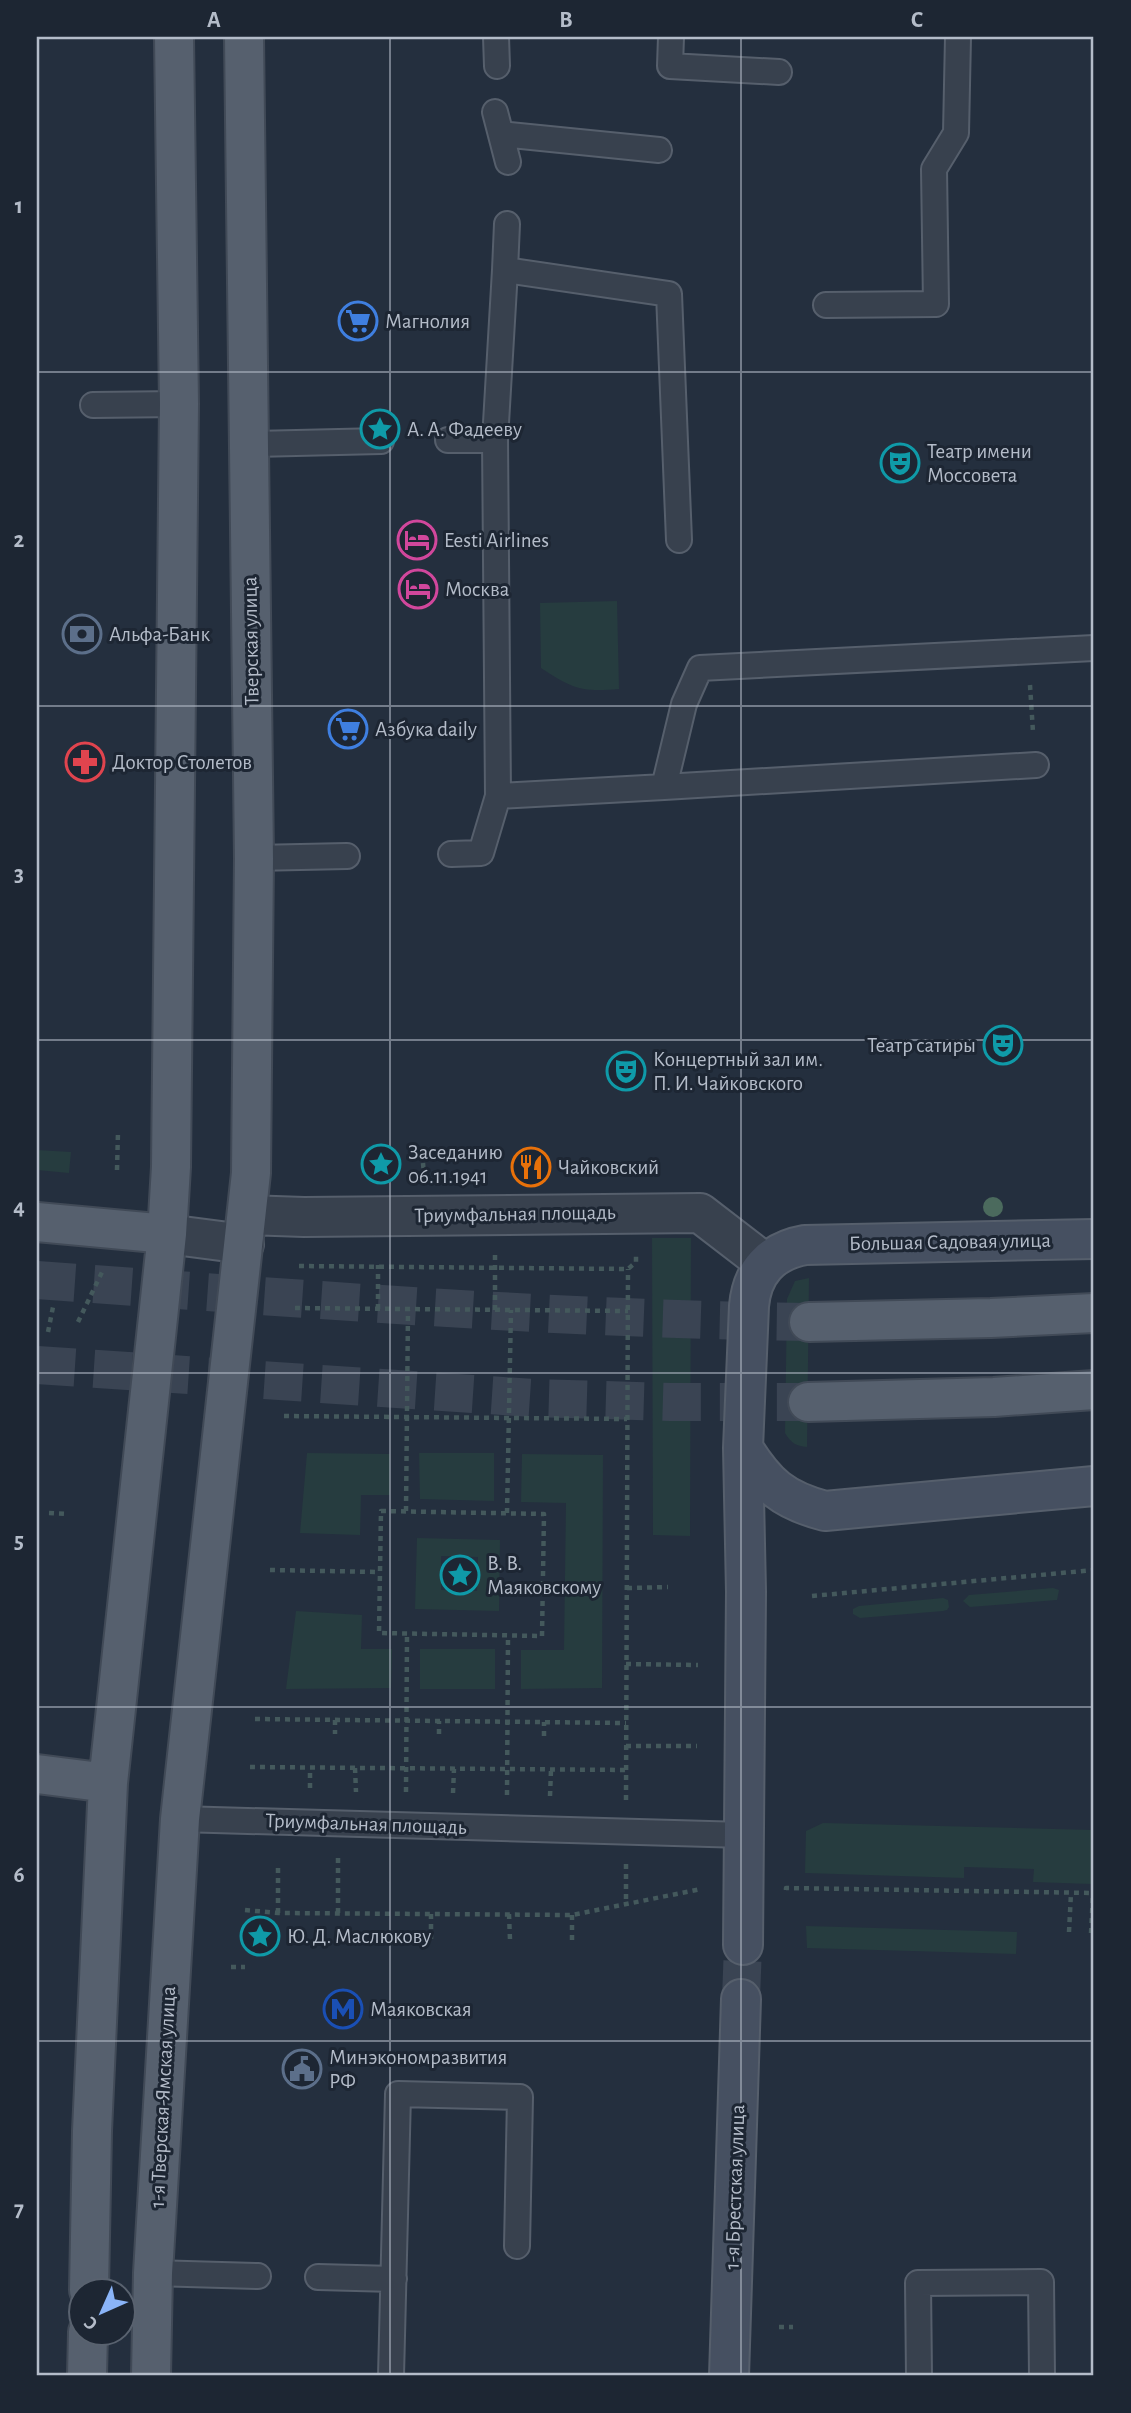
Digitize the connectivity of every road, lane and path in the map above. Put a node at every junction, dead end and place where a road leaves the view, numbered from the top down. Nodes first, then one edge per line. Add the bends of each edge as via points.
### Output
1 (174, 37) edge
2 (244, 37) edge
3 (496, 37) edge
4 (671, 37) edge
5 (958, 37) edge
6 (497, 66) dead end
7 (779, 72) dead end
8 (659, 150) dead end
9 (508, 162) dead end
10 (507, 224) dead end
11 (505, 270) junction
12 (826, 305) dead end
13 (179, 404) junction
14 (93, 405) dead end
15 (448, 440) dead end
16 (495, 440) junction
17 (381, 441) dead end
18 (249, 444) junction
19 (678, 540) dead end
20 (1094, 648) edge
21 (1028, 652) junction
22 (1035, 765) joint
23 (664, 787) junction
24 (498, 796) junction
25 (451, 854) dead end
26 (347, 856) dead end
27 (254, 858) junction
28 (118, 1132) dead end
29 (117, 1170) dead end
30 (495, 1214) junction
31 (379, 1216) junction
32 (37, 1222) edge
33 (246, 1229) junction
34 (167, 1234) junction
35 (1094, 1239) edge
36 (765, 1263) junction
37 (105, 1266) dead end
38 (299, 1266) dead end
39 (378, 1266) junction
40 (495, 1267) junction
41 (52, 1307) dead end
42 (295, 1308) dead end
43 (378, 1309) junction
44 (408, 1310) junction
45 (495, 1310) junction
46 (510, 1310) junction
47 (628, 1311) junction
48 (1094, 1313) edge
49 (78, 1322) dead end
50 (809, 1322) tunnel mouth
51 (48, 1332) dead end
52 (1094, 1390) edge
53 (808, 1402) tunnel mouth
54 (284, 1416) dead end
55 (407, 1418) junction
56 (509, 1418) junction
57 (627, 1419) junction
58 (743, 1448) junction
59 (1094, 1486) edge
60 (406, 1511) junction
61 (49, 1513) dead end
62 (507, 1513) junction
63 (67, 1514) dead end
64 (270, 1570) dead end
65 (1094, 1570) edge
66 (380, 1572) junction
67 (668, 1587) dead end
68 (627, 1588) junction
69 (812, 1596) dead end
70 (407, 1634) junction
71 (508, 1636) junction
72 (626, 1664) junction
73 (698, 1665) dead end
74 (255, 1719) dead end
75 (335, 1720) junction
76 (407, 1721) junction
77 (439, 1721) junction
78 (508, 1721) junction
79 (544, 1722) junction
80 (626, 1723) junction
81 (335, 1734) dead end
82 (439, 1734) dead end
83 (544, 1736) dead end
84 (626, 1746) junction
85 (697, 1746) dead end
86 (250, 1767) dead end
87 (310, 1768) junction
88 (355, 1768) junction
89 (406, 1769) junction
90 (454, 1769) junction
91 (507, 1769) junction
92 (551, 1770) junction
93 (625, 1770) junction
94 (37, 1774) edge
95 (108, 1783) junction
96 (310, 1787) dead end
97 (356, 1788) dead end
98 (406, 1791) dead end
99 (453, 1792) dead end
100 (508, 1795) dead end
101 (550, 1797) dead end
102 (626, 1800) dead end
103 (180, 1819) junction
104 (744, 1835) junction
105 (330, 1856) dead end
106 (278, 1865) dead end
107 (689, 1892) dead end
108 (1071, 1893) junction
109 (1093, 1893) edge
110 (785, 1899) dead end
111 (245, 1910) dead end
112 (278, 1913) junction
113 (338, 1913) junction
114 (431, 1913) junction
115 (509, 1914) junction
116 (572, 1915) junction
117 (1069, 1932) dead end
118 (1091, 1933) dead end
119 (431, 1939) dead end
120 (510, 1940) dead end
121 (572, 1942) dead end
122 (743, 1945) tunnel mouth
123 (231, 1967) dead end
124 (245, 1967) dead end
125 (741, 1998) tunnel mouth
126 (517, 2246) dead end
127 (153, 2273) junction
128 (89, 2276) edge
129 (258, 2276) dead end
130 (318, 2277) dead end
131 (394, 2279) junction
132 (779, 2327) dead end
133 (793, 2327) dead end
134 (88, 2346) edge
135 (87, 2376) edge
136 (151, 2376) edge
137 (391, 2376) edge
138 (729, 2376) edge
139 (919, 2376) edge
140 (1042, 2376) edge

1 - 13 main road
2 - 18 main road, Тверская улица
3 - 6 lane
4 - 7 lane via 670,66
5 - 12 lane via 956,133 934,169 936,304
8 - 9 lane via 498,123
10 - 11 lane
11 - 16 lane
11 - 19 lane via 669,294
13 - 14 lane
13 - 34 main road via 172,1167
15 - 16 lane
16 - 24 lane
17 - 18 lane
18 - 27 main road, Тверская улица
20 - 21 lane
21 - 22 path
21 - 23 lane via 700,668 684,704
22 - 23 lane
23 - 24 lane
24 - 25 lane via 481,853
26 - 27 lane
27 - 33 main road, Тверская улица via 251,1173
28 - 29 path
30 - 31 street, Триумфальная площадь
30 - 36 street, Триумфальная площадь via 700,1213
30 - 40 path
31 - 33 street, Триумфальная площадь via 304,1217
31 - 39 path
32 - 34 main road
33 - 34 street, Триумфальная площадь
33 - 103 main road
34 - 95 main road
35 - 36 main road, Большая Садовая улица via 805,1245
36 - 58 main road via 750,1293
37 - 49 path
38 - 39 path
39 - 40 path
39 - 43 path
40 - 45 path
40 - 47 path via 628,1269
41 - 51 path
42 - 43 path
43 - 44 path
44 - 45 path
44 - 55 path
45 - 46 path
46 - 47 path
46 - 56 path
47 - 57 path
48 - 50 main road
52 - 53 main road
54 - 55 path
55 - 56 path
55 - 60 path
56 - 57 path
56 - 62 path
57 - 68 path
58 - 59 main road via 772,1488 800,1504 825,1511
58 - 104 main road
60 - 62 path
60 - 66 path via 381,1511
61 - 63 path
62 - 71 path via 544,1514 542,1636
64 - 66 path
65 - 69 path
66 - 70 path via 379,1633
67 - 68 path
68 - 72 path
70 - 71 path
70 - 76 path
71 - 78 path
72 - 73 path
72 - 80 path
74 - 75 path
75 - 76 path
75 - 81 path
76 - 77 path
76 - 89 path
77 - 78 path
77 - 82 path
78 - 79 path
78 - 91 path
79 - 80 path
79 - 83 path
80 - 84 path
84 - 85 path
84 - 93 path
86 - 87 path
87 - 88 path
87 - 96 path
88 - 89 path
88 - 97 path
89 - 90 path
89 - 98 path
90 - 91 path
90 - 99 path
91 - 92 path
91 - 100 path
92 - 93 path
92 - 101 path
93 - 102 path
94 - 95 main road
95 - 128 main road
103 - 104 lane, Триумфальная площадь
103 - 127 main road, 1-я Тверская-Ямская улица
104 - 122 main road
105 - 113 path via 338,1856
106 - 112 path
107 - 116 path
108 - 109 path
108 - 110 path via 786,1888
108 - 117 path
109 - 118 path
111 - 112 path
112 - 113 path
113 - 114 path
114 - 115 path
114 - 119 path
115 - 116 path
115 - 120 path
116 - 121 path
123 - 124 path
125 - 138 main road, 1-я Брестская улица
126 - 131 lane via 520,2097 398,2094
127 - 129 lane
127 - 136 main road, 1-я Тверская-Ямская улица
130 - 131 lane
131 - 137 lane
132 - 133 path
134 - 135 main road
139 - 140 lane via 918,2283 1041,2282

